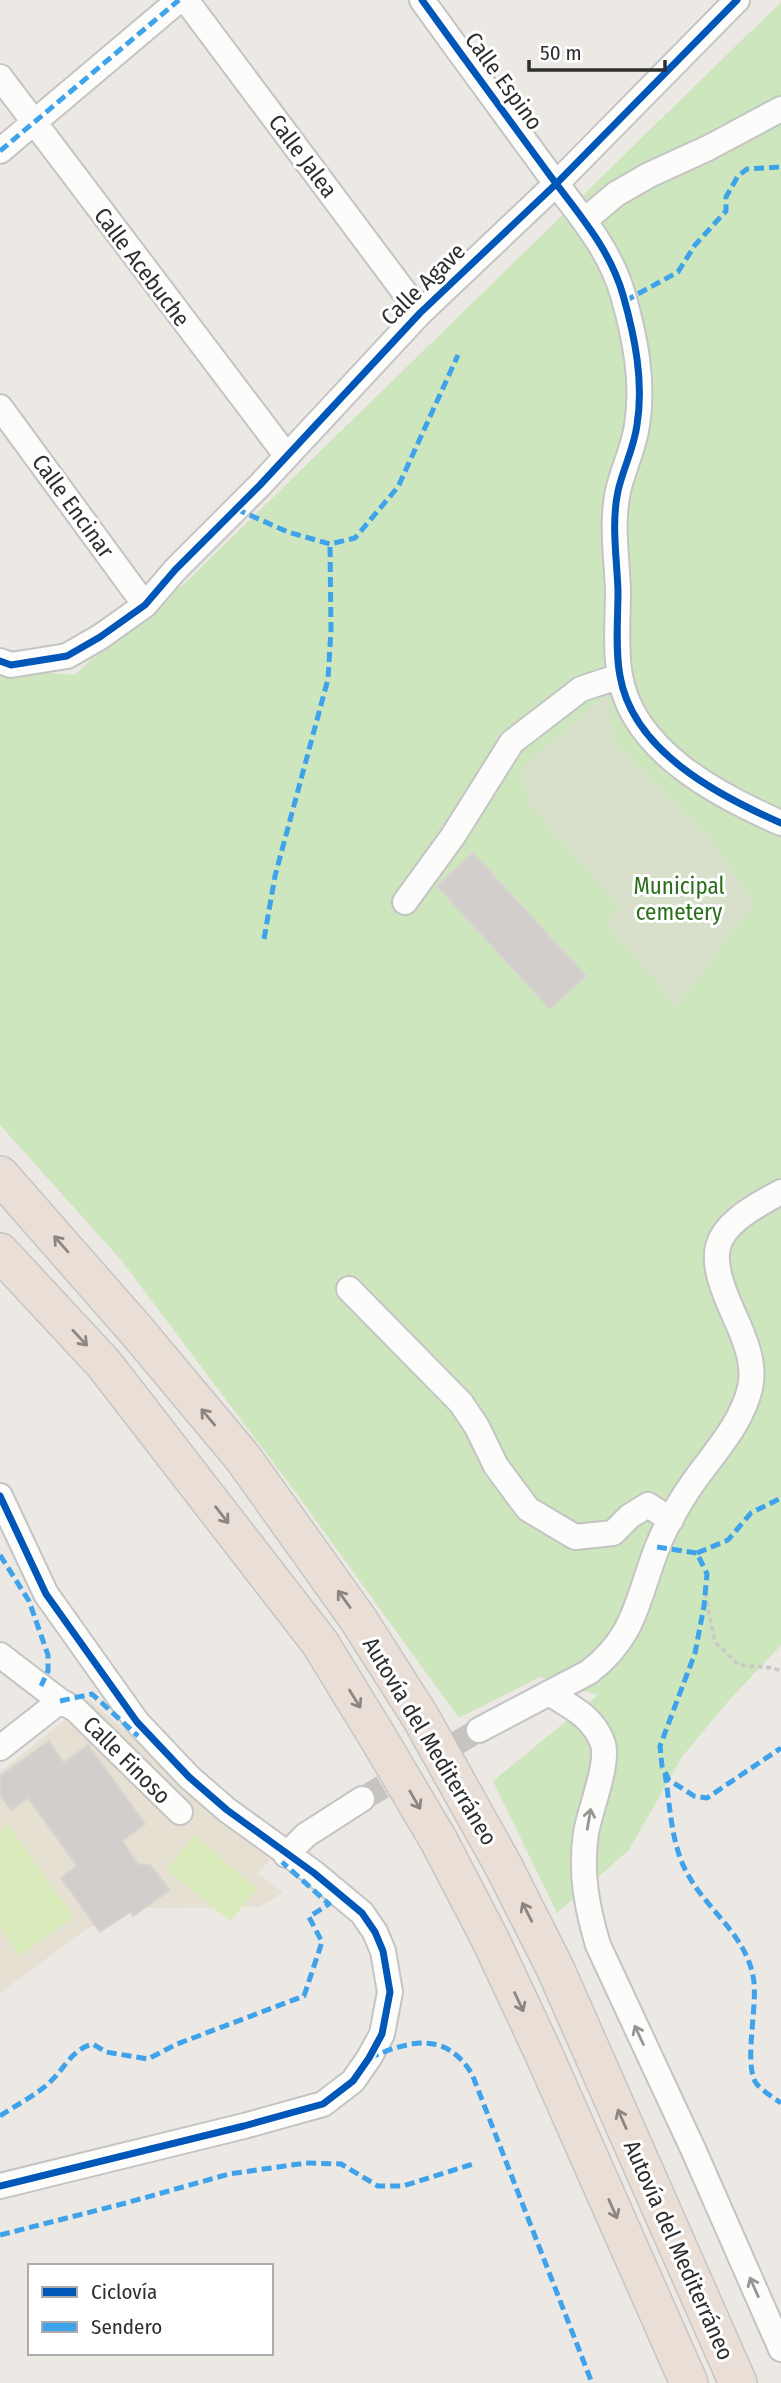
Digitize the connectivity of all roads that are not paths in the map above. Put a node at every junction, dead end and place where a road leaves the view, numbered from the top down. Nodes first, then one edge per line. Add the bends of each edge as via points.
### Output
1 (179, 0) edge
2 (186, 0) edge
3 (422, 0) edge
4 (737, 0) edge
5 (0, 78) edge
6 (781, 109) edge
7 (32, 122) junction
8 (0, 151) edge
9 (556, 184) junction
10 (585, 220) junction
11 (419, 313) junction
12 (0, 407) edge
13 (286, 456) junction
14 (145, 605) junction
15 (0, 661) edge
16 (620, 676) junction
17 (781, 823) edge
18 (405, 902) dead end
19 (0, 1175) edge
20 (781, 1192) edge
21 (0, 1252) edge
22 (349, 1289) dead end
23 (0, 1496) edge
24 (671, 1520) junction
25 (0, 1655) edge
26 (549, 1693) junction
27 (67, 1705) junction
28 (479, 1730) tunnel mouth
29 (0, 1748) edge
30 (362, 1799) tunnel mouth
31 (180, 1812) dead end
32 (286, 1854) junction
33 (0, 2186) edge
34 (781, 2350) edge
35 (689, 2383) edge
36 (738, 2383) edge

1 - 7 street
2 - 11 street, Calle Jalea
3 - 9 street, Calle Espino
4 - 9 street, Calle Agave
5 - 7 street, Calle Acebuche
6 - 10 street via 649,175
7 - 8 street
7 - 13 street, Calle Acebuche
9 - 10 street, Calle Espino
9 - 11 street, Calle Agave
10 - 16 street, Calle Espino via 604,248 623,293 636,344 640,390 637,426 618,492 615,521
11 - 13 street, Calle Agave
12 - 14 street, Calle Encinar
13 - 14 street, Calle Agave
14 - 15 street, Calle Agave via 67,656 11,665
16 - 17 street, Calle Espino via 631,710 655,744 690,773
16 - 18 street via 581,689 512,742
36 -> 19 highway, Autovía del Mediterráneo via 555,1968 421,1718 358,1619 243,1458
20 - 24 street via 750,1208 724,1230 715,1251 720,1286 749,1349 751,1385 739,1420
21 -> 35 highway, Autovía del Mediterráneo via 121,1385 320,1643 380,1741 490,1940
22 - 24 street via 461,1403 496,1466 528,1509 575,1536 613,1533 648,1506
23 - 32 street via 46,1594 137,1722 188,1777
24 - 26 street via 619,1644 589,1672
25 - 27 street, Calle Finoso
26 - 28 street
34 -> 26 street via 598,1945 583,1870 591,1805 605,1757 603,1746 585,1716
27 - 29 street
27 - 31 street, Calle Finoso
30 - 32 street via 306,1835
32 - 33 street via 362,1913 383,1951 390,1992 382,2035 353,2081 323,2104 302,2112

